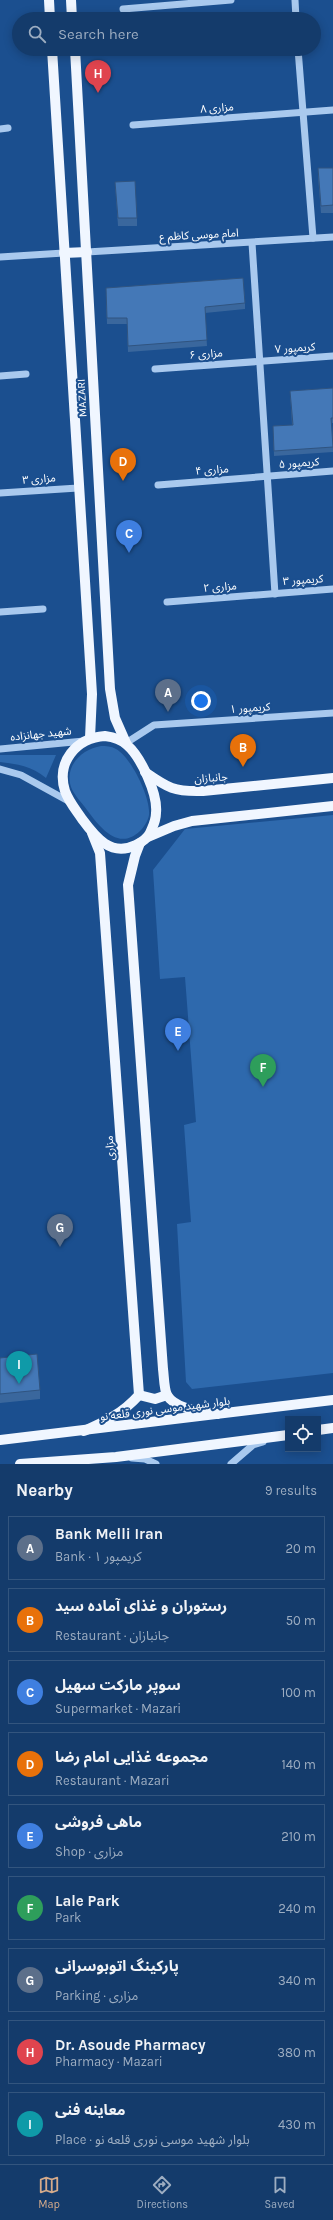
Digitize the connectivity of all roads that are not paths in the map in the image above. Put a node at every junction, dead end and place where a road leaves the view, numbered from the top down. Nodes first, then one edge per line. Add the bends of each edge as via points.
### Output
1 (49, 0) edge
2 (71, 0) edge
3 (231, 0) edge
4 (295, 0) edge
5 (123, 9) dead end
6 (50, 12) edge
7 (72, 12) edge
8 (296, 12) edge
9 (52, 56) edge
10 (75, 56) edge
11 (299, 56) edge
12 (333, 110) edge
13 (303, 112) junction
14 (133, 125) dead end
15 (8, 128) dead end
16 (0, 129) edge
17 (333, 237) edge
18 (313, 238) junction
19 (252, 243) junction
20 (87, 252) junction
21 (64, 253) junction
22 (0, 257) edge
23 (333, 356) edge
24 (260, 361) junction
25 (154, 369) dead end
26 (26, 374) dead end
27 (0, 376) edge
28 (333, 471) edge
29 (267, 476) junction
30 (158, 485) dead end
31 (78, 488) junction
32 (0, 493) edge
33 (333, 589) edge
34 (275, 594) junction
35 (167, 602) dead end
36 (43, 609) dead end
37 (0, 612) edge
38 (333, 713) edge
39 (87, 739) junction
40 (126, 743) junction
41 (0, 749) edge
42 (0, 769) edge
43 (144, 772) junction
44 (333, 778) edge
45 (70, 802) junction
46 (333, 806) edge
47 (92, 833) junction
48 (144, 840) junction
49 (139, 1395) junction
50 (167, 1395) junction
51 (333, 1400) edge
52 (217, 1414) junction
53 (333, 1428) edge
54 (321, 1430) edge
55 (84, 1431) junction
56 (285, 1435) edge
57 (285, 1435) edge
58 (0, 1440) edge
59 (116, 1457) junction
60 (20, 1464) edge
61 (156, 1464) edge
62 (231, 1464) edge

1 - 6 main road
2 - 7 main road
3 - 5 street
4 - 8 street
9 - 21 main road, MAZARI
10 - 20 main road, MAZARI
11 - 13 street
12 - 13 street, مزاری ۸
13 - 14 street, مزاری ۸
13 - 18 street
15 - 16 street
17 - 18 street, امام موسی کاظم ع
18 - 19 street, امام موسی کاظم ع
19 - 20 street, امام موسی کاظم ع
19 - 24 street
20 - 21 main road
20 - 40 main road, MAZARI via 110,689 115,718
21 - 22 street
21 - 31 main road, MAZARI
23 - 24 street, کریمپور ۷
24 - 25 street, مزاری ۶
24 - 29 street
26 - 27 street
28 - 29 street, کریمپور ۵
29 - 30 street, مزاری ۴
29 - 34 street
31 - 32 street, مزاری ۳
31 - 39 main road, MAZARI via 92,694
33 - 34 street, کریمپور ۳
34 - 35 street, مزاری ۲
36 - 37 street
38 - 40 street, کریمپور ۱ via 154,725
39 - 40 main road via 114,738
39 - 41 street, شهید جهانزاده
39 - 45 main road via 67,757 64,768 64,785
40 - 43 main road via 139,759
42 - 45 street via 21,775
43 - 44 main road, جانبازان via 167,788 184,792
43 - 48 main road via 155,798 157,811 155,821
45 - 47 main road
46 - 48 main road via 192,821
47 - 48 main road via 107,846 118,849 132,847
47 - 49 main road, مزاری via 100,853
48 - 50 main road via 135,856 128,885 163,1369
49 - 50 main road via 155,1399
49 - 55 main road via 129,1407 111,1420
50 - 52 main road via 186,1408
51 - 52 main road, بلوار شهید موسی نوری قلعه نو
52 - 55 main road, بلوار شهید موسی نوری قلعه نو
53 - 54 main road
55 - 58 main road, بلوار شهید موسی نوری قلعه نو
56 - 59 main road
57 - 62 street via 253,1445
59 - 60 main road
59 - 61 street via 145,1459

